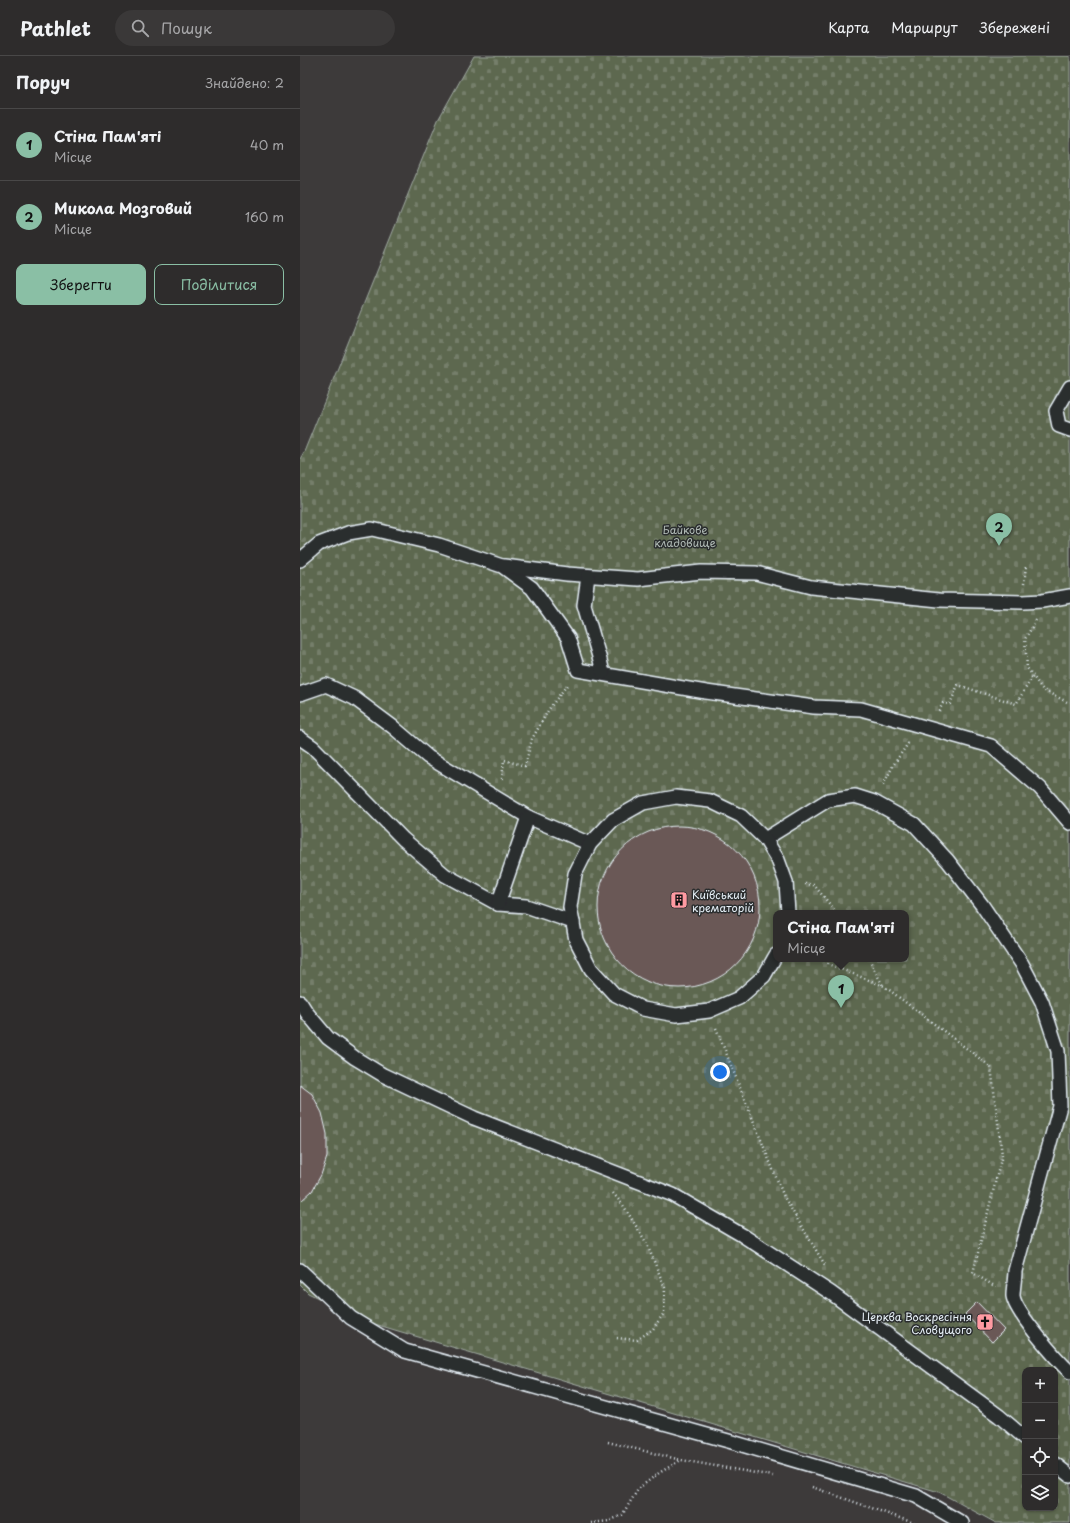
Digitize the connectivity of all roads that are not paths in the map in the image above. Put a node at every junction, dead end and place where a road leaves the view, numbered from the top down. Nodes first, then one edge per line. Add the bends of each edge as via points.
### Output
1 (1070, 387) edge
2 (1070, 430) edge
3 (300, 560) edge
4 (502, 566) junction
5 (588, 576) junction
6 (1070, 596) edge
7 (603, 674) junction
8 (300, 694) edge
9 (300, 738) edge
10 (528, 817) junction
11 (1070, 822) edge
12 (765, 839) junction
13 (590, 844) junction
14 (498, 904) junction
15 (788, 910) edge
16 (573, 922) junction
17 (773, 960) edge
18 (300, 1002) edge
19 (300, 1270) edge
20 (1070, 1372) edge
21 (1022, 1435) edge
22 (1058, 1466) edge
23 (1070, 1476) edge
24 (962, 1523) edge

1 - 2 lane via 1056,411 1059,426
3 - 4 lane via 319,544 348,533 372,529 439,545
4 - 5 lane
4 - 7 lane via 532,588 568,638 578,670
5 - 6 lane via 638,579 701,572 756,573 811,587 939,600 1023,602
5 - 7 lane via 584,605
7 - 11 lane via 814,707 861,709 991,746 1040,788
8 - 10 lane via 326,685 354,698 428,757
9 - 14 lane via 313,747 403,839 445,875
10 - 13 lane
10 - 14 lane
12 - 13 lane via 741,816 710,801 676,797 643,803 613,820
12 - 15 lane via 778,860 786,882
12 - 20 lane via 828,800 855,796 874,802 914,824 938,850 982,905 1022,964 1042,1002 1058,1051 1060,1106 1015,1271 1013,1297 1024,1320
13 - 16 lane via 575,874 570,907
14 - 16 lane via 526,906
16 - 17 lane via 576,940 591,970 614,994 643,1009 676,1015 709,1011 739,998 764,976
18 - 21 lane via 328,1038 383,1075 474,1118 673,1195 742,1235 832,1292
19 - 24 lane via 351,1318 405,1351 916,1496
22 - 23 lane

